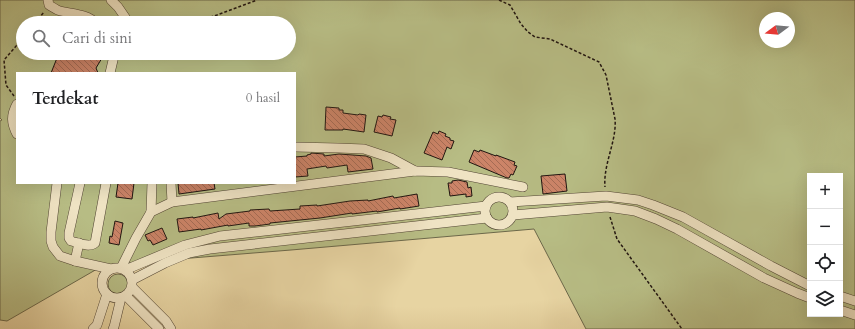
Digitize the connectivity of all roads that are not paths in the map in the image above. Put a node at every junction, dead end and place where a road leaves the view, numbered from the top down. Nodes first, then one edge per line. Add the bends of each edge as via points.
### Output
1 (111, 0) edge
2 (48, 2) edge
3 (83, 16) edge
4 (125, 16) edge
5 (112, 60) edge
6 (110, 72) edge
7 (16, 106) edge
8 (16, 132) edge
9 (296, 147) edge
10 (416, 170) junction
11 (57, 184) edge
12 (80, 184) edge
13 (106, 184) edge
14 (152, 184) edge
15 (170, 184) edge
16 (522, 187) dead end
17 (606, 196) junction
18 (172, 202) junction
19 (510, 202) junction
20 (486, 206) junction
21 (607, 208) junction
22 (151, 212) junction
23 (513, 215) junction
24 (486, 218) junction
25 (79, 243) junction
26 (74, 261) junction
27 (119, 269) junction
28 (132, 284) junction
29 (807, 285) edge
30 (107, 294) junction
31 (124, 297) junction
32 (807, 297) edge
33 (843, 297) edge
34 (855, 301) edge
35 (843, 311) edge
36 (855, 314) edge
37 (93, 329) edge
38 (113, 329) edge
39 (159, 329) edge
40 (171, 329) edge

1 - 4 street
2 - 3 street via 59,10
5 - 6 street
7 - 8 street via 12,119
9 - 10 street via 364,150 391,158
10 - 16 street via 448,172
10 - 18 street
11 - 26 street via 51,241 60,256
12 - 25 street via 69,233 71,241
13 - 25 street via 95,244 90,246
14 - 22 street
15 - 18 street
17 - 19 street
17 - 21 street
17 - 29 street via 638,200 683,218
18 - 22 street
19 - 20 street via 497,197
19 - 23 street via 514,210
20 - 24 street
20 - 27 street via 220,236 185,245
21 - 23 street
21 - 32 street via 635,211 656,218 764,278
22 - 27 street
23 - 24 street via 509,222 501,226 492,224
24 - 28 street via 210,249 189,253 165,263
25 - 26 street
26 - 27 street
27 - 28 street via 129,273
27 - 30 street via 107,272 102,281
28 - 31 street
28 - 40 street
30 - 31 street via 116,298
30 - 37 street via 97,325
31 - 38 street
31 - 39 street
33 - 34 street
35 - 36 street

